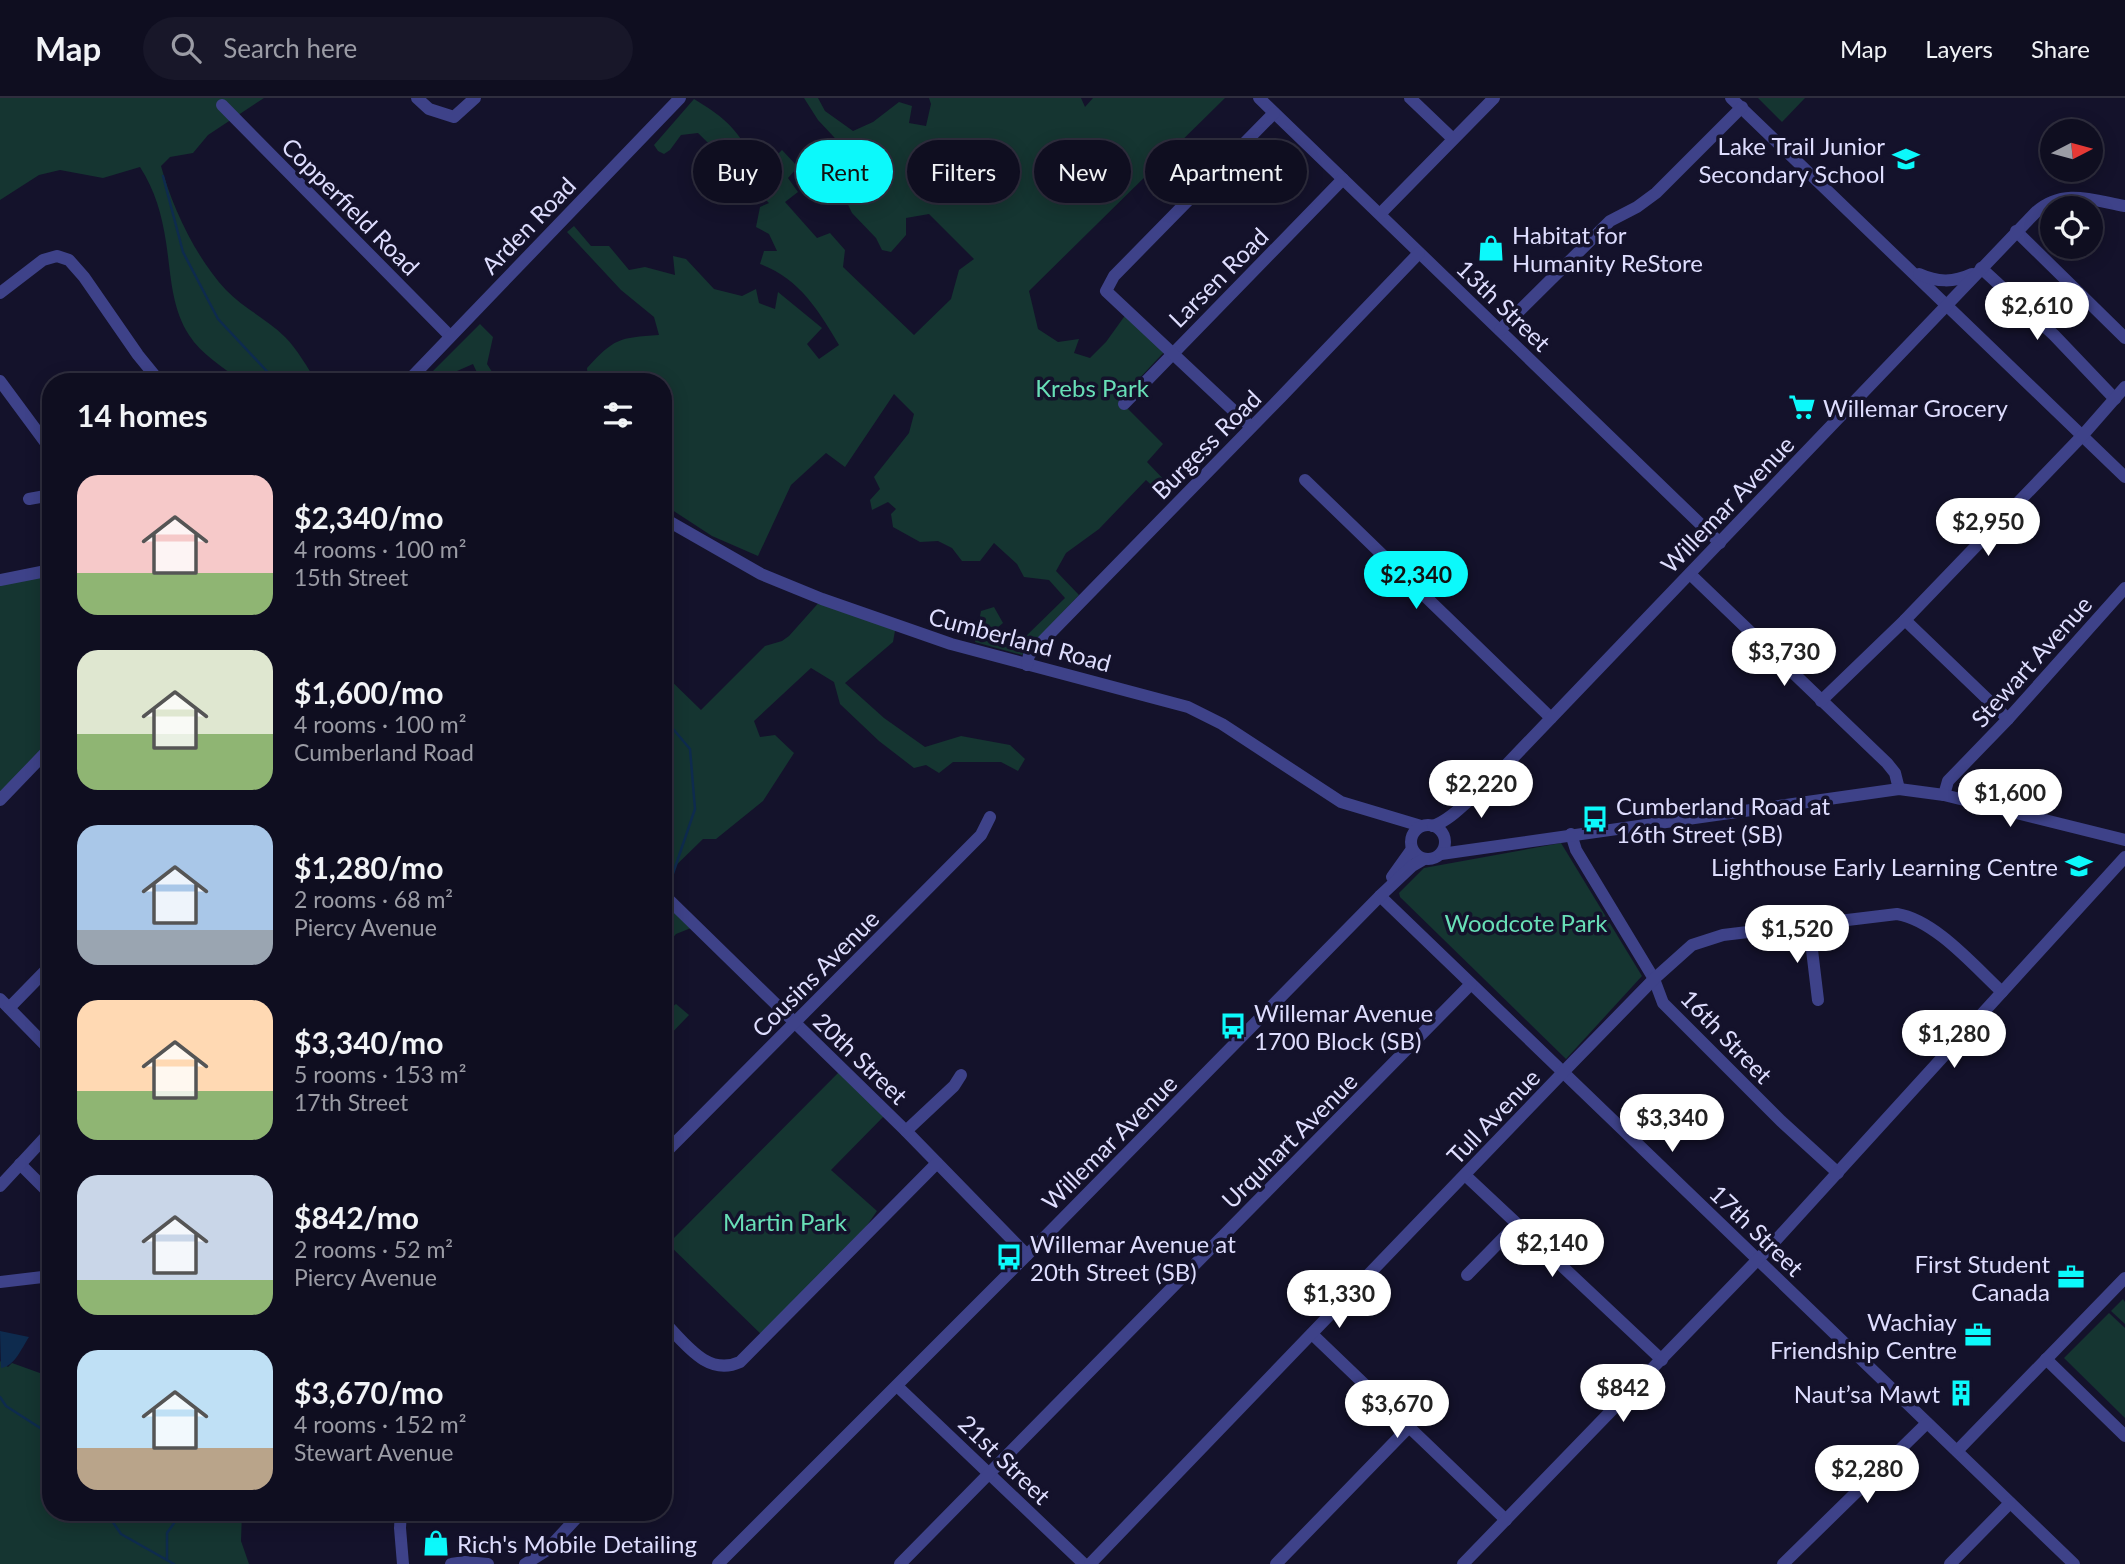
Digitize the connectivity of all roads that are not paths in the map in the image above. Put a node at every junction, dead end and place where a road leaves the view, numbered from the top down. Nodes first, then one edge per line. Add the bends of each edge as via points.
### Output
1 (417, 98) edge
2 (475, 98) edge
3 (680, 98) edge
4 (1259, 98) edge
5 (1410, 98) edge
6 (1494, 98) edge
7 (1731, 98) edge
8 (222, 105) dead end
9 (1742, 107) junction
10 (1274, 113) junction
11 (1453, 139) junction
12 (1343, 179) junction
13 (2125, 206) edge
14 (1380, 214) junction
15 (2017, 232) junction
16 (1419, 253) junction
17 (1979, 269) junction
18 (1911, 270) junction
19 (0, 293) edge
20 (1947, 305) junction
21 (1500, 330) junction
22 (450, 336) junction
23 (2125, 338) edge
24 (1172, 353) junction
25 (153, 373) edge
26 (415, 373) edge
27 (0, 381) edge
28 (2125, 387) edge
29 (2115, 399) junction
30 (1124, 404) dead end
31 (1251, 427) junction
32 (2082, 436) junction
33 (42, 438) edge
34 (2125, 477) edge
35 (1305, 481) dead end
36 (42, 497) edge
37 (29, 499) dead end
38 (672, 523) edge
39 (1720, 543) junction
40 (42, 572) edge
41 (1690, 574) junction
42 (0, 580) edge
43 (2125, 589) edge
44 (1905, 620) junction
45 (1027, 665) junction
46 (1821, 701) junction
47 (1550, 718) junction
48 (2008, 719) junction
49 (42, 756) edge
50 (1487, 785) junction
51 (1899, 789) junction
52 (1944, 795) junction
53 (0, 800) edge
54 (1359, 809) junction
55 (990, 817) dead end
56 (1427, 826) junction
57 (1571, 834) junction
58 (1445, 838) junction
59 (2125, 840) edge
60 (1411, 846) junction
61 (1483, 848) junction
62 (1441, 854) junction
63 (2125, 858) edge
64 (1424, 859) junction
65 (1380, 896) junction
66 (672, 902) edge
67 (1809, 925) junction
68 (42, 972) edge
69 (1654, 979) junction
70 (1471, 984) junction
71 (2002, 992) junction
72 (1818, 1000) dead end
73 (4, 1004) edge
74 (795, 1023) junction
75 (42, 1042) edge
76 (1563, 1072) junction
77 (961, 1075) dead end
78 (906, 1131) junction
79 (42, 1141) edge
80 (672, 1146) edge
81 (937, 1163) junction
82 (20, 1164) junction
83 (1838, 1173) junction
84 (1465, 1175) junction
85 (0, 1186) edge
86 (42, 1186) edge
87 (1517, 1224) junction
88 (1027, 1255) junction
89 (1758, 1260) junction
90 (1467, 1275) dead end
91 (42, 1277) edge
92 (2125, 1278) edge
93 (0, 1282) edge
94 (672, 1330) edge
95 (1312, 1334) junction
96 (2046, 1359) junction
97 (1662, 1360) junction
98 (897, 1385) junction
99 (1927, 1423) junction
100 (1408, 1428) junction
101 (2125, 1436) edge
102 (1956, 1451) junction
103 (991, 1474) junction
104 (2010, 1503) junction
105 (1506, 1520) junction
106 (400, 1521) edge
107 (574, 1521) edge
108 (402, 1564) edge
109 (451, 1564) edge
110 (488, 1564) edge
111 (525, 1564) edge
112 (718, 1564) edge
113 (900, 1564) edge
114 (1087, 1564) edge
115 (1276, 1564) edge
116 (1463, 1564) edge
117 (1783, 1564) edge
118 (1950, 1564) edge
119 (2074, 1564) edge

1 - 2 street via 454,117
3 - 22 street, Arden Road
4 - 10 street, 13th Street
5 - 11 street
6 - 11 street
7 - 9 street
8 - 22 street, Copperfield Road
9 - 18 street
9 - 21 street via 1656,193 1610,221
10 - 12 street, 13th Street
10 - 24 street via 1114,276 1106,291
11 - 14 street
12 - 14 street, 13th Street
12 - 24 street, Larsen Road
13 - 15 street, Willemar Avenue via 2060,198 2047,202
14 - 16 street, 13th Street
15 - 17 street, Willemar Avenue
15 - 23 street
16 - 21 street, 13th Street
16 - 31 street, Burgess Road
17 - 18 street via 1958,280 1941,281
17 - 20 street, Willemar Avenue
17 - 29 street via 2054,335
18 - 20 street
19 - 25 street via 43,260 57,256 69,260
20 - 32 street
20 - 39 street, Willemar Avenue
21 - 39 street, 13th Street
22 - 26 street, Arden Road
24 - 30 street, Larsen Road
24 - 31 street
27 - 33 street
28 - 29 street
29 - 32 street
31 - 45 street, Burgess Road via 1029,655
32 - 34 street
32 - 44 street
35 - 47 street
36 - 37 street
38 - 45 street, Cumberland Road via 761,574 799,590 951,644
39 - 41 street, Willemar Avenue
40 - 42 street
41 - 46 street
41 - 47 street, Willemar Avenue
43 - 48 street, Stewart Avenue
44 - 46 street
44 - 48 street
45 - 54 street, Cumberland Road via 1188,707 1222,724 1332,797
46 - 51 street via 1887,763
47 - 50 street, Willemar Avenue
48 - 52 street, Stewart Avenue via 1948,780
49 - 53 street
50 - 56 street, Willemar Avenue via 1445,820
50 - 58 street, Willemar Avenue
51 - 52 street
51 - 57 street
52 - 59 street
54 - 56 street, Cumberland Road
54 - 60 street, Cumberland Road via 1400,829
55 - 74 street, Cousins Avenue via 981,835
56 - 58 street via 1440,830
56 - 60 street via 1414,833
57 - 61 street
57 - 69 street, 16th Street via 1576,850
58 - 61 street
58 - 62 street
60 - 64 street
60 - 65 street, Willemar Avenue
61 - 62 street
62 - 64 street
63 - 71 street
64 - 65 street, Willemar Avenue
65 - 70 street, 17th Street
65 - 88 street, Willemar Avenue
66 - 74 street, 20th Street
67 - 69 street, Tull Avenue via 1723,935 1692,945
67 - 71 street, Tull Avenue via 1897,914 1912,917 1928,925
67 - 72 street
68 - 73 street
69 - 76 street, Tull Avenue
69 - 83 street, 16th Street via 1663,1003
70 - 76 street, 17th Street
70 - 103 street, Urquhart Avenue
71 - 83 street
73 - 75 street
74 - 78 street, 20th Street
74 - 80 street, Cousins Avenue
76 - 84 street, Tull Avenue
76 - 89 street, 17th Street
77 - 78 street
78 - 81 street, 20th Street
79 - 82 street
81 - 88 street, 20th Street
81 - 94 street via 740,1362 718,1367 704,1361
82 - 85 street
82 - 86 street
83 - 89 street
84 - 87 street
84 - 95 street, Tull Avenue
87 - 90 street
87 - 97 street
88 - 98 street, Willemar Avenue
89 - 97 street
89 - 99 street, 17th Street
91 - 93 street
92 - 96 street
95 - 100 street
95 - 114 street, Tull Avenue
96 - 101 street
96 - 102 street
97 - 105 street
98 - 103 street, 21st Street
98 - 112 street, Willemar Avenue
99 - 102 street, 17th Street
99 - 117 street
100 - 105 street
100 - 115 street
102 - 104 street, 17th Street
103 - 113 street, Urquhart Avenue
103 - 114 street, 21st Street
104 - 118 street
104 - 119 street, 17th Street
105 - 116 street
106 - 108 street
107 - 111 street via 546,1552
109 - 110 street

